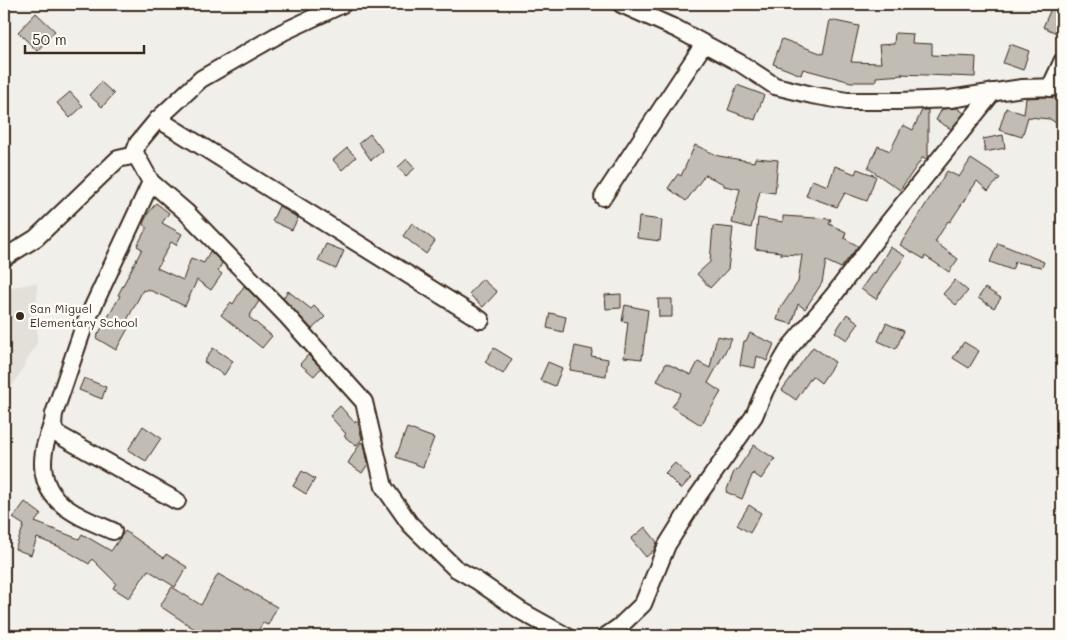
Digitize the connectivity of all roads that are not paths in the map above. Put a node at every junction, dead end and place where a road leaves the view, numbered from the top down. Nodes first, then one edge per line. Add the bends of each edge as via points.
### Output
1 (343, 4) edge
2 (621, 4) edge
3 (704, 44) junction
4 (1062, 62) edge
5 (1056, 87) edge
6 (993, 92) junction
7 (158, 119) junction
8 (136, 155) junction
9 (151, 182) junction
10 (603, 197) dead end
11 (4, 258) edge
12 (482, 320) dead end
13 (52, 424) junction
14 (176, 501) dead end
15 (113, 531) dead end
16 (566, 636) edge
17 (606, 636) edge

1 - 7 street via 284,32 201,79
2 - 3 street
3 - 6 street via 775,86 847,101 950,99
3 - 10 street
4 - 5 street
5 - 6 street
6 - 17 street via 790,347 754,416 667,545 643,604
7 - 8 street via 138,143
7 - 12 street
8 - 9 street
8 - 11 street via 118,159 36,238
9 - 13 street via 84,326
9 - 16 street via 186,212 287,316 364,402 384,487 410,524 455,568
13 - 14 street via 57,434
13 - 15 street via 44,450 43,475 48,489 62,506

